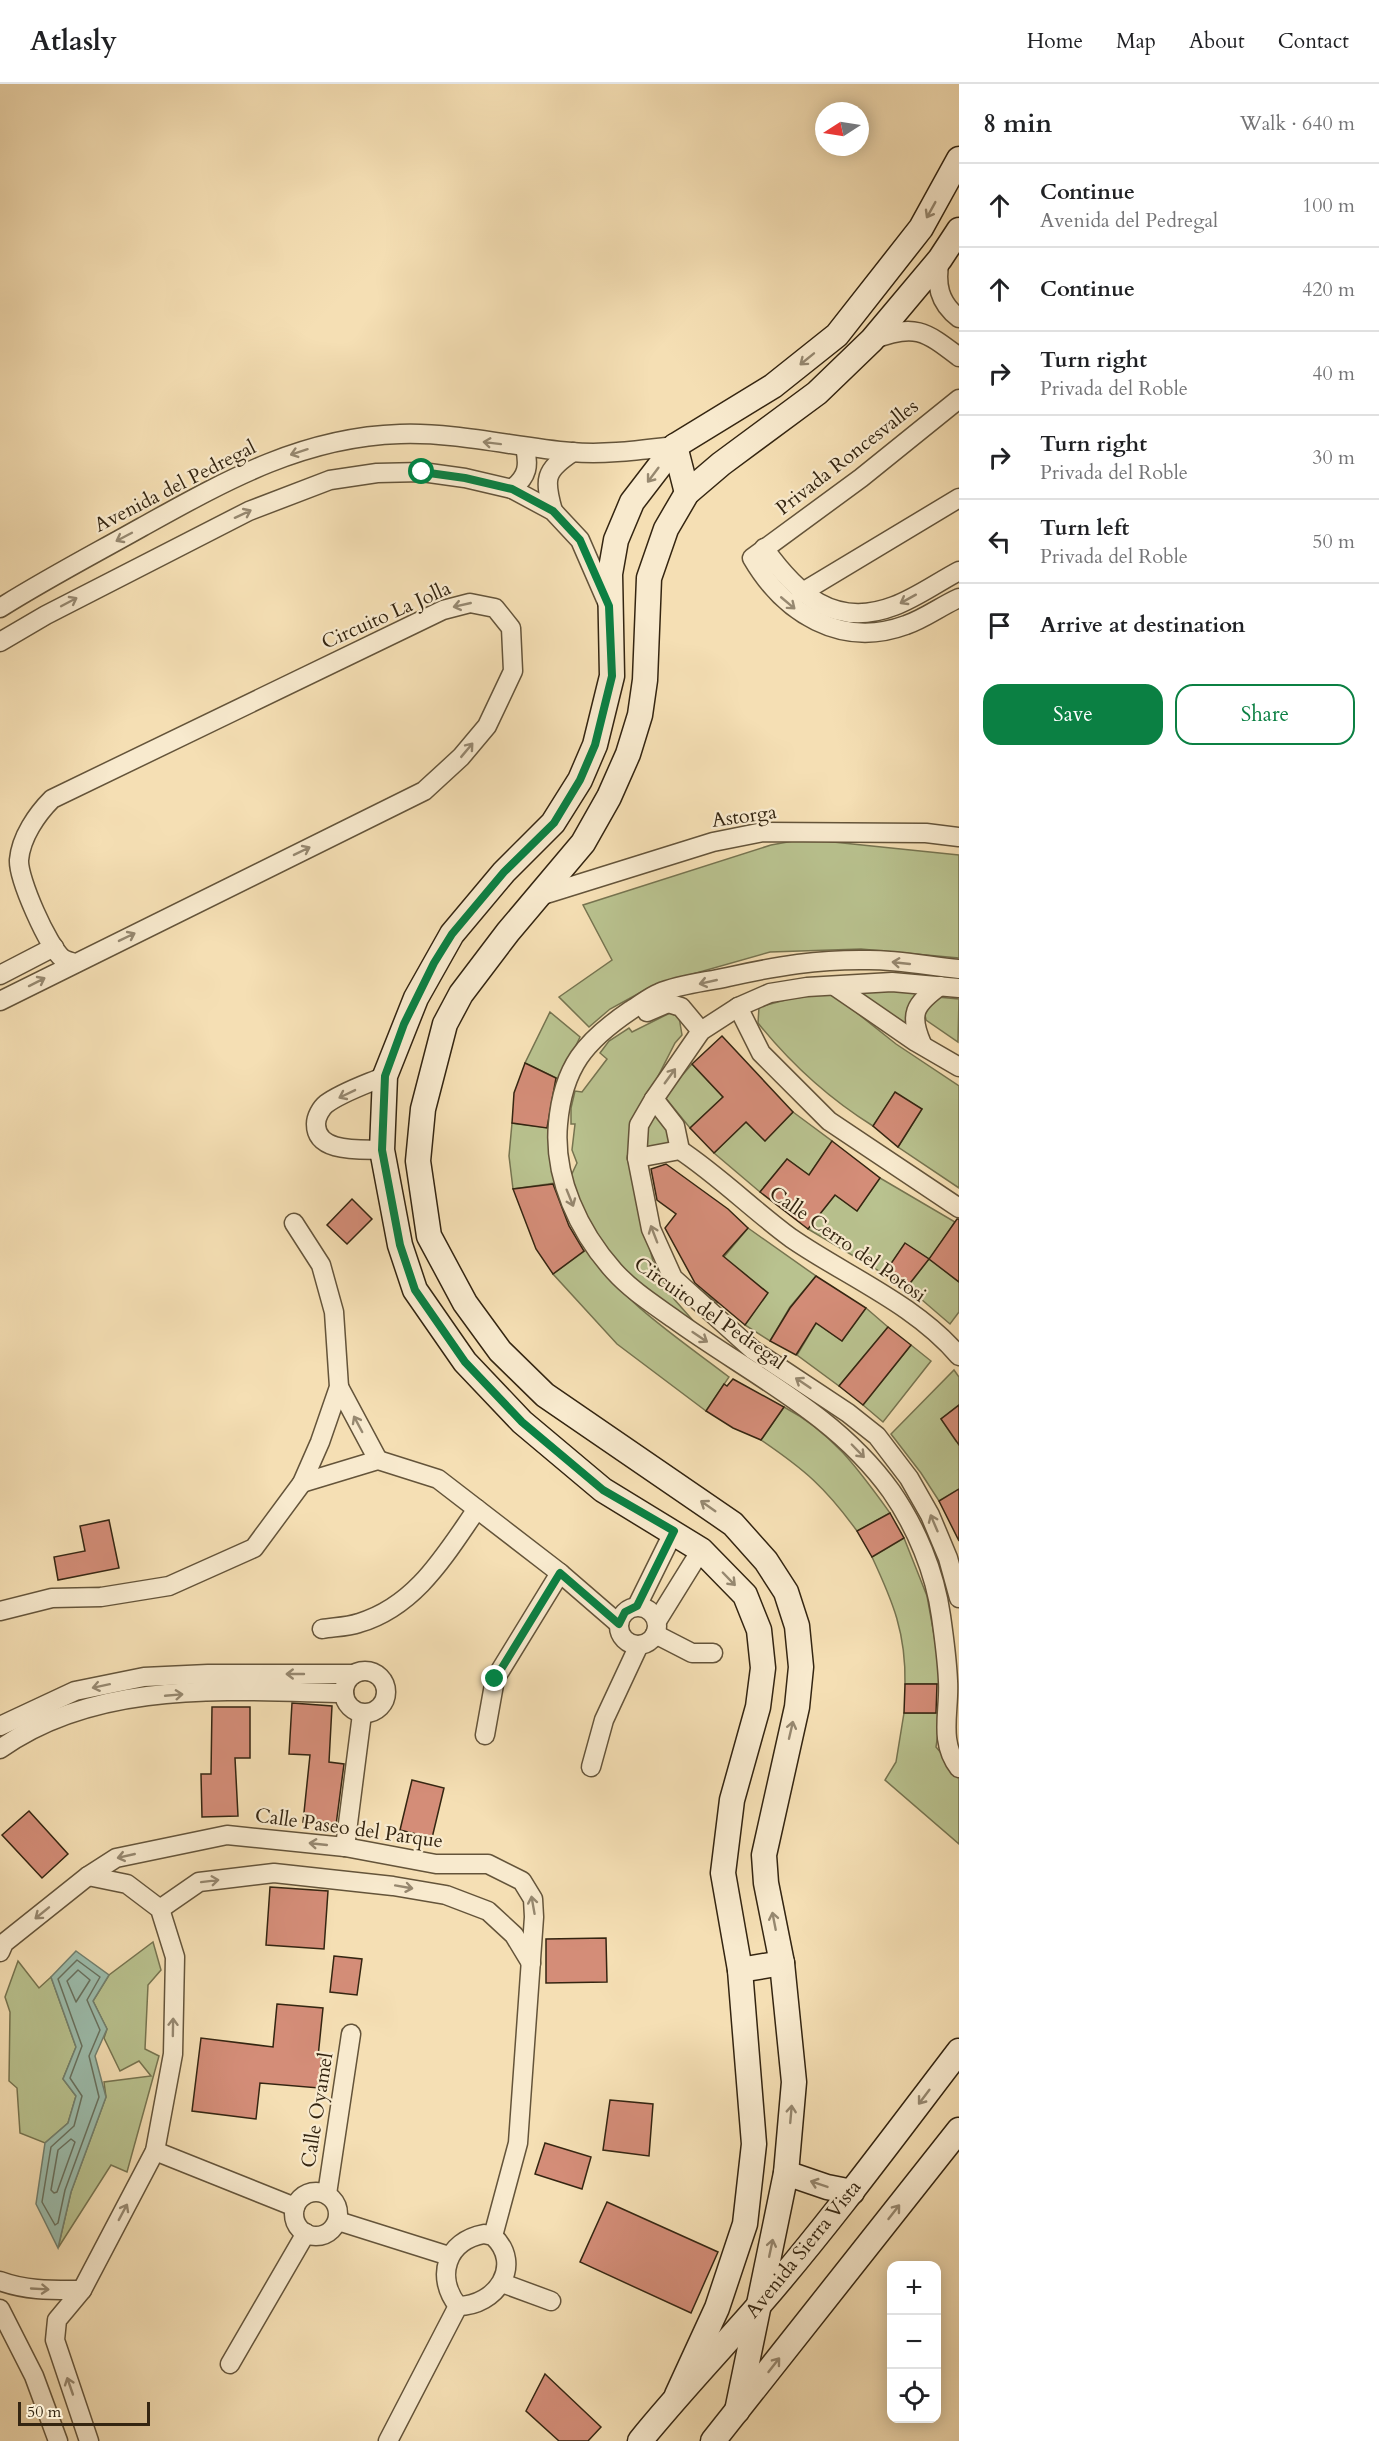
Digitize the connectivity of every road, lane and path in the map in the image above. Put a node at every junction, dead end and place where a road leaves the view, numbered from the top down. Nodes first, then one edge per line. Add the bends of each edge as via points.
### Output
1 (959, 159) edge
2 (959, 230) edge
3 (940, 260) junction
4 (954, 315) edge
5 (931, 335) junction
6 (872, 340) junction
7 (959, 357) edge
8 (958, 398) edge
9 (675, 446) junction
10 (525, 447) junction
11 (573, 452) junction
12 (512, 489) junction
13 (687, 493) junction
14 (959, 498) edge
15 (553, 511) junction
16 (758, 553) junction
17 (959, 571) edge
18 (31, 589) junction
19 (801, 593) junction
20 (959, 598) edge
21 (646, 605) junction
22 (609, 606) junction
23 (0, 608) edge
24 (46, 615) junction
25 (0, 642) edge
26 (959, 837) edge
27 (543, 895) junction
28 (54, 947) junction
29 (75, 963) junction
30 (959, 969) edge
31 (0, 975) edge
32 (940, 986) junction
33 (836, 987) junction
34 (959, 988) edge
35 (0, 1001) edge
36 (738, 1007) junction
37 (701, 1031) junction
38 (919, 1043) junction
39 (959, 1067) edge
40 (385, 1076) junction
41 (654, 1099) junction
42 (556, 1142) junction
43 (382, 1150) junction
44 (680, 1150) junction
45 (637, 1158) junction
46 (959, 1208) edge
47 (294, 1223) dead end
48 (429, 1236) junction
49 (400, 1245) junction
50 (959, 1356) edge
51 (339, 1387) junction
52 (378, 1460) junction
53 (302, 1483) junction
54 (477, 1509) junction
55 (674, 1531) junction
56 (701, 1551) junction
57 (560, 1573) junction
58 (959, 1598) edge
59 (637, 1606) junction
60 (0, 1611) edge
61 (619, 1624) junction
62 (656, 1627) junction
63 (322, 1629) dead end
64 (639, 1645) junction
65 (713, 1653) dead end
66 (354, 1674) junction
67 (344, 1693) junction
68 (953, 1693) edge
69 (362, 1714) junction
70 (0, 1726) edge
71 (485, 1735) dead end
72 (0, 1749) edge
73 (591, 1767) dead end
74 (959, 1768) edge
75 (345, 1848) junction
76 (88, 1876) junction
77 (160, 1909) junction
78 (0, 1952) edge
79 (531, 1963) junction
80 (782, 1963) junction
81 (740, 1970) junction
82 (351, 2034) dead end
83 (959, 2051) edge
84 (959, 2130) edge
85 (155, 2151) junction
86 (786, 2173) junction
87 (852, 2192) junction
88 (327, 2194) junction
89 (295, 2207) junction
90 (338, 2221) junction
91 (306, 2233) junction
92 (493, 2236) junction
93 (449, 2256) junction
94 (0, 2281) edge
95 (502, 2283) junction
96 (82, 2290) junction
97 (551, 2301) dead end
98 (759, 2305) junction
99 (458, 2306) junction
100 (0, 2309) edge
101 (230, 2364) dead end
102 (677, 2395) junction
103 (737, 2411) junction
104 (58, 2441) edge
105 (89, 2441) edge
106 (388, 2441) edge
107 (640, 2441) edge
108 (713, 2441) edge

1 -> 9 street via 921,228 837,335 773,386
2 - 3 street
3 - 4 street via 938,286 942,300
3 - 6 street
4 - 5 street
5 - 6 street via 900,331
5 - 7 street
6 - 13 street via 817,393
8 - 16 street, Privada Roncesvalles via 861,478
9 - 11 street, Avenida del Pedregal via 617,453
9 - 13 street
9 -> 22 street via 632,502 616,540
10 - 11 street, Avenida del Pedregal
10 - 12 street via 528,471
10 -> 18 street, Avenida del Pedregal via 403,434 328,443 239,474
11 - 15 street via 557,462 547,475
12 - 15 street
24 -> 12 street via 249,511 330,480 422,472
13 - 21 street via 666,529 649,578
14 - 19 street
15 - 22 street via 580,540
16 - 19 street
16 -> 20 street via 768,583 789,605 804,615 849,631 906,625
17 -> 19 street via 895,606 870,612 840,612
18 - 23 street, Avenida del Pedregal
18 - 24 street
21 - 22 street
21 - 27 street via 645,680 628,754 583,843
22 - 40 street via 612,676 595,745 580,780 554,823 504,872 452,934 416,998
24 - 25 street
26 - 27 street, Astorga via 926,833 763,832 713,842
27 - 48 street via 508,932 461,994 445,1024 423,1109 418,1161
28 - 29 street, Circuito La Jolla via 63,958
29 -> 28 street, Circuito La Jolla via 424,791 487,726 513,671 511,628 495,608 470,603 444,610 52,799 39,812 19,860 23,882
28 - 31 street
35 -> 29 street, Circuito La Jolla
30 -> 42 street, Circuito del Pedregal via 873,960 794,962 658,993 600,1031 574,1063 560,1102
32 - 33 street, Circuito del Pedregal via 892,982
32 - 34 street, Circuito del Pedregal
32 - 38 street via 921,1000 915,1012
33 - 36 street, Circuito del Pedregal via 770,993
33 - 38 street
36 - 37 street, Circuito del Pedregal
36 - 46 street via 761,1053 829,1121
41 -> 37 street, Circuito del Pedregal
37 - 42 street via 681,1007 668,1003 644,1013 606,1039 577,1085
38 - 39 street
40 - 43 street
40 -> 43 street via 326,1104 316,1120 316,1129 324,1141 340,1148
41 - 44 street via 675,1126
41 - 45 street, Circuito del Pedregal via 639,1125
42 -> 68 street, Circuito del Pedregal via 564,1183 578,1218 595,1248 629,1287 798,1401 862,1454 892,1492 920,1543 931,1574
43 - 49 street
44 - 45 street
44 - 50 street, Calle Cerro del Potosi via 791,1237 895,1303
58 -> 45 street, Circuito del Pedregal via 930,1515 909,1478 877,1436 753,1350 673,1278 651,1228
47 - 51 street via 321,1265 334,1312
48 - 49 street
80 -> 48 street via 766,1883 765,1856 797,1707 801,1667 797,1626 786,1592 766,1561 733,1524 544,1395 507,1358 465,1304
49 - 55 street via 415,1290 465,1362 522,1422 603,1490
52 -> 51 street
51 - 53 street
52 - 53 street
52 - 54 street via 438,1479
53 - 60 street via 254,1548 169,1586 101,1596 52,1598
54 - 57 street
54 - 63 street via 425,1583 393,1608 359,1623
55 - 56 street
55 - 59 street
56 - 62 street
56 -> 81 street via 745,1595 759,1630 763,1668 758,1707 732,1800 725,1845 723,1873
57 - 61 street
57 - 71 street via 495,1679
59 - 61 street via 625,1612
59 - 62 street via 649,1610
61 - 64 street via 622,1637
62 - 64 street via 646,1643
62 - 65 street via 692,1653
64 - 73 street via 604,1720
66 - 67 street
66 - 69 street via 375,1673 387,1692 382,1706
66 -> 70 street via 144,1677 75,1691
67 - 69 street via 349,1707
72 -> 67 street via 78,1709 137,1698 222,1690
68 - 74 street, Circuito del Pedregal via 945,1734 952,1760
69 - 75 street
75 -> 76 street, Calle Paseo del Parque via 227,1835 116,1858
79 -> 75 street, Calle Paseo del Parque via 533,1899 522,1881 488,1864 436,1864
76 - 77 street via 127,1884
76 -> 78 street, Calle Paseo del Parque via 4,1943
77 -> 79 street via 199,1882 274,1873 393,1886 446,1895 488,1911 514,1935
85 -> 77 street via 173,2054 175,1957
79 - 92 street, Calle Paseo del Parque via 518,2143
80 - 81 street
86 -> 80 street via 794,2082
81 - 102 street via 754,2144 745,2224 717,2308
82 - 88 street, Calle Oyamel
83 -> 87 street, Avenida Sierra Vista
103 -> 84 street
85 - 89 street
96 -> 85 street
87 -> 86 street
98 -> 86 street
87 - 98 street, Avenida Sierra Vista
88 - 89 street via 312,2192
88 - 90 street via 337,2206
89 - 91 street via 296,2222
90 - 91 street via 321,2236
90 - 93 street
91 - 101 street
92 - 93 street via 473,2236
92 - 95 street via 504,2252
93 - 99 street via 447,2288
94 -> 96 street via 30,2289
95 - 97 street
95 - 99 street via 478,2304
105 -> 96 street via 55,2340 57,2320
98 - 102 street, Avenida Sierra Vista
98 - 103 street
99 - 106 street
100 - 104 street via 34,2376
102 - 107 street, Avenida Sierra Vista
103 - 108 street

